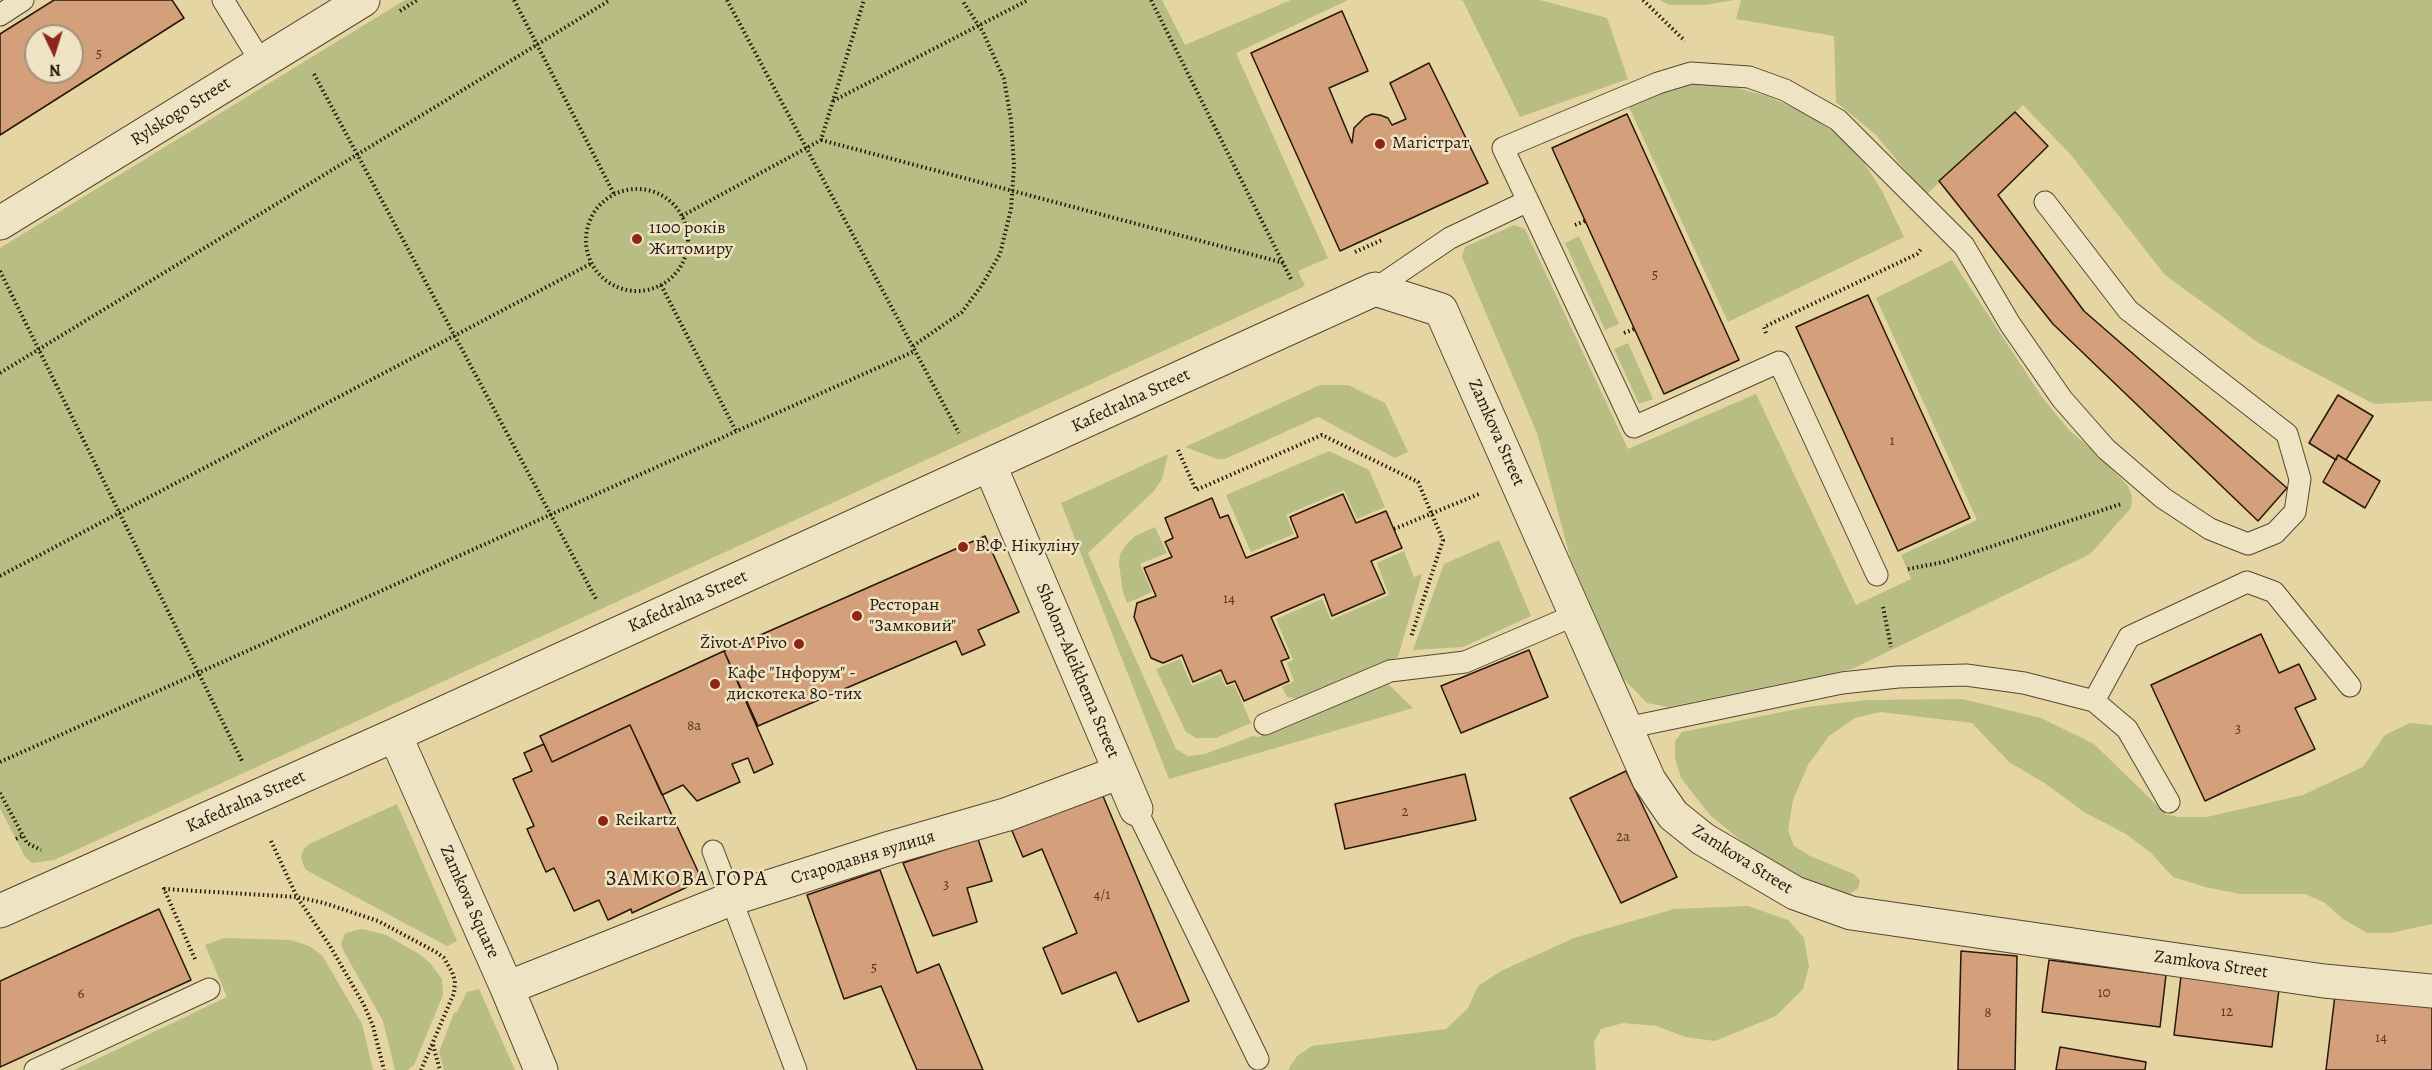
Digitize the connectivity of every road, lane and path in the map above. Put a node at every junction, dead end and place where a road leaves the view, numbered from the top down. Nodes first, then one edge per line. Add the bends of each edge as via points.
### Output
1 (23, 0) edge
2 (223, 0) edge
3 (363, 0) edge
4 (514, 0) edge
5 (610, 0) edge
6 (727, 0) edge
7 (864, 0) edge
8 (962, 0) edge
9 (1028, 0) edge
10 (1151, 0) edge
11 (1642, 0) edge
12 (0, 15) edge
13 (979, 26) junction
14 (537, 44) junction
15 (261, 62) junction
16 (310, 66) dead end
17 (1720, 74) junction
18 (832, 101) junction
19 (821, 140) junction
20 (807, 149) junction
21 (357, 155) junction
22 (1013, 191) junction
23 (614, 194) junction
24 (1528, 201) junction
25 (2045, 202) dead end
26 (682, 216) junction
27 (0, 223) edge
28 (1941, 224) junction
29 (592, 263) junction
30 (1284, 263) junction
31 (0, 271) edge
32 (1292, 281) dead end
33 (661, 285) junction
34 (1375, 289) junction
35 (455, 335) junction
36 (913, 346) junction
37 (38, 349) junction
38 (915, 351) junction
39 (1779, 362) junction
40 (0, 372) edge
41 (736, 431) junction
42 (959, 433) dead end
43 (1178, 450) dead end
44 (990, 466) junction
45 (1516, 478) junction
46 (2156, 493) junction
47 (119, 513) junction
48 (551, 514) junction
49 (1431, 514) junction
50 (1394, 529) dead end
51 (1877, 575) junction
52 (0, 576) edge
53 (597, 599) dead end
54 (1575, 615) junction
55 (1400, 670) junction
56 (198, 673) junction
57 (1898, 677) junction
58 (2350, 686) dead end
59 (2094, 701) junction
60 (1265, 724) dead end
61 (1626, 728) junction
62 (395, 735) junction
63 (0, 762) edge
64 (231, 766) dead end
65 (1120, 772) junction
66 (0, 793) edge
67 (2169, 802) dead end
68 (1136, 809) joint
69 (22, 836) junction
70 (16, 839) dead end
71 (272, 841) dead end
72 (46, 850) dead end
73 (713, 852) dead end
74 (297, 897) junction
75 (732, 899) junction
76 (2, 906) edge
77 (507, 988) junction
78 (209, 989) joint
79 (2432, 991) edge
80 (433, 1045) junction
81 (1258, 1059) dead end
82 (35, 1070) edge
83 (384, 1070) edge
84 (421, 1070) edge
85 (440, 1070) edge
86 (541, 1070) edge
87 (796, 1070) edge

1 - 12 lane
2 - 15 lane
3 - 15 street, Rylskogo Street
4 - 14 path
5 - 14 path
6 - 20 path
7 - 18 path
8 - 13 path
9 - 13 path
10 - 30 path
11 - 17 path
13 - 18 path
13 - 22 path via 1004,79 1011,120
14 - 21 path
14 - 23 path
15 - 27 street, Rylskogo Street
16 - 21 path
17 - 24 lane via 1690,73 1658,83 1503,148
17 - 28 lane via 1749,77 1785,90 1838,120
18 - 19 path
19 - 20 path
19 - 22 path
20 - 26 path
20 - 36 path
21 - 35 path
21 - 37 path
22 - 30 path
22 - 36 path via 1003,245 987,277 962,312
23 - 26 path via 645,189 662,195
23 - 29 path via 590,219 586,236
24 - 34 lane via 1450,238
24 - 39 lane via 1634,427
25 - 46 lane via 2128,310 2287,434 2300,479 2295,512 2275,533 2248,544 2210,529
26 - 33 path via 689,236 687,253 680,268
28 - 39 path via 1917,254 1764,327
28 - 46 lane via 1964,246 2010,324 2062,399 2106,449
29 - 33 path via 605,280 620,288 636,291
29 - 35 path
30 - 32 path
31 - 37 path
33 - 41 path
34 - 44 street, Kafedralna Street
34 - 45 street, Zamkova Street via 1441,310
35 - 47 path
35 - 48 path
36 - 38 path
37 - 40 path
37 - 47 path
38 - 41 path
38 - 42 path
39 - 51 lane
41 - 48 path
43 - 49 path via 1196,490 1322,435 1418,482
44 - 62 street, Kafedralna Street
44 - 65 street, Sholom-Aleikhema Street
45 - 49 path
45 - 54 street, Zamkova Street
46 - 51 path via 1944,562
47 - 52 path
47 - 56 path
48 - 53 path
48 - 56 path
49 - 50 path
49 - 55 path via 1443,540
51 - 57 path
54 - 55 lane via 1465,662
54 - 61 street, Zamkova Street
55 - 60 lane
56 - 63 path
56 - 64 path via 242,761
57 - 59 lane via 1966,675 2024,683
57 - 61 lane via 1842,683
58 - 59 lane via 2274,592 2247,582 2129,637
59 - 67 lane via 2127,729
61 - 79 street, Zamkova Street via 1649,780 1673,814 1703,839 1795,893 1851,913 2324,981
62 - 76 street, Kafedralna Street
62 - 77 street, Zamkova Square
65 - 68 street, Sholom-Aleikhema Street
65 - 75 street, Стародавня вулиця via 1008,814
66 - 69 path
68 - 81 lane
69 - 70 path
69 - 72 path via 32,848
71 - 74 path
73 - 75 lane
74 - 78 path via 164,889
74 - 80 path via 378,921 444,958 455,981 454,993
74 - 83 path via 364,1005
75 - 77 street, Стародавня вулиця
75 - 87 lane
77 - 86 street, Zamkova Square
78 - 82 lane
80 - 84 path
80 - 85 path

